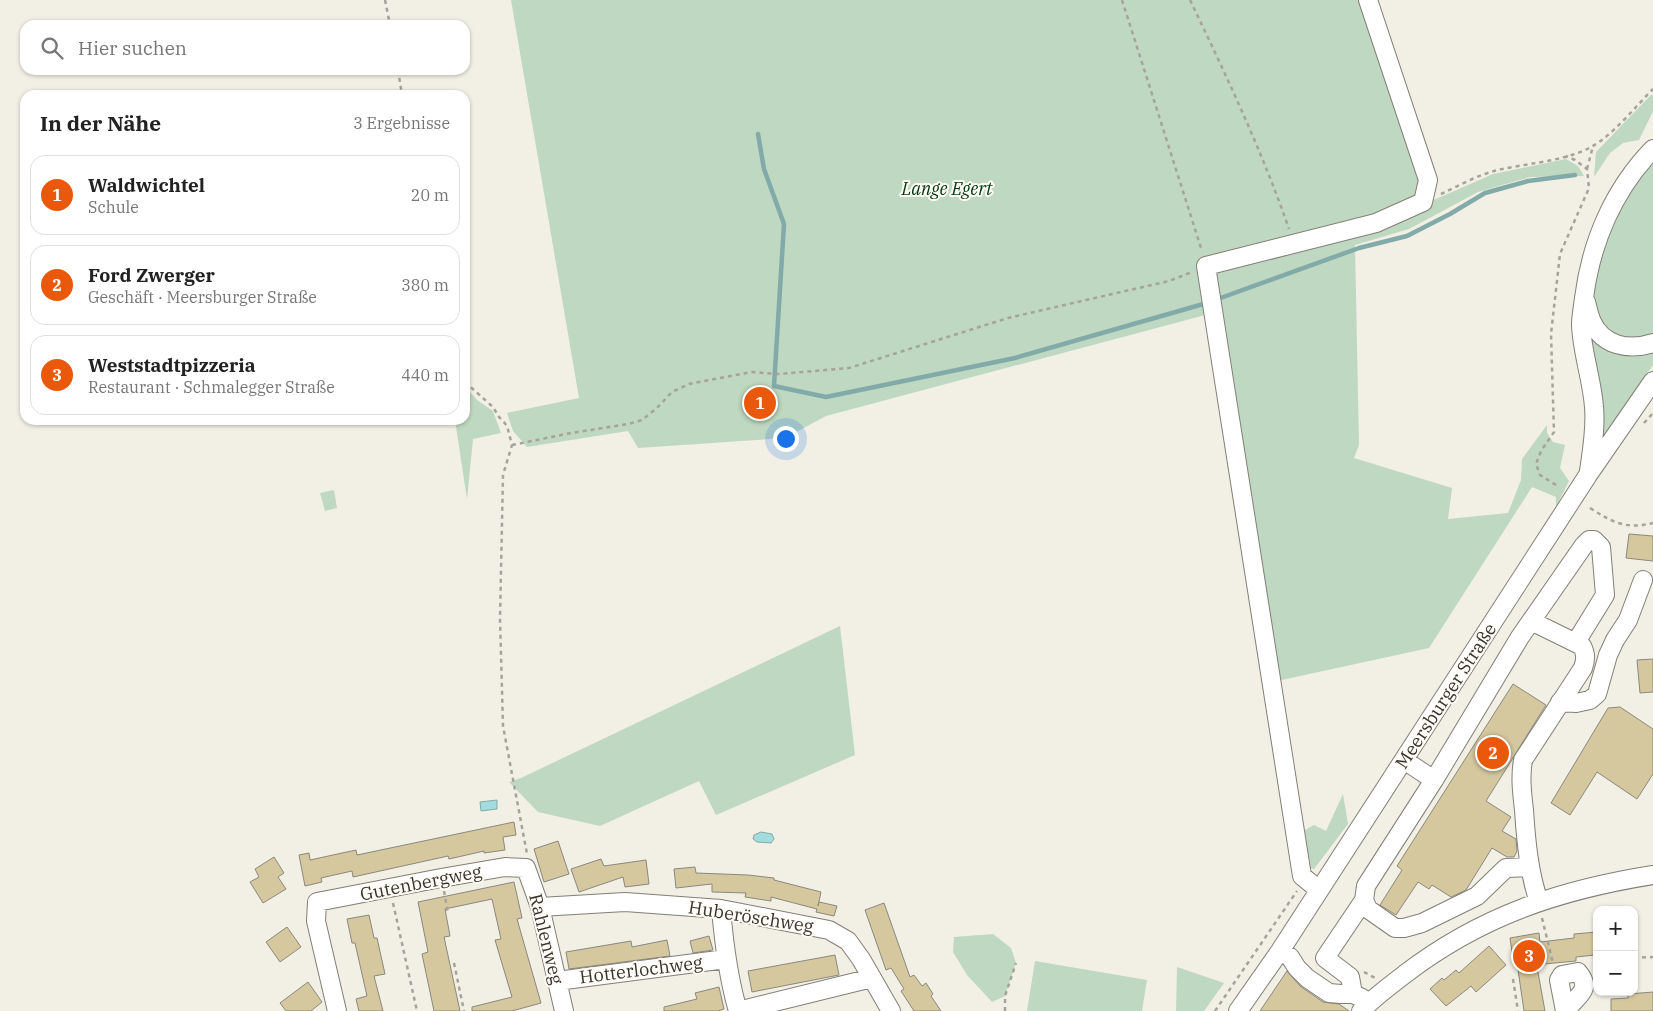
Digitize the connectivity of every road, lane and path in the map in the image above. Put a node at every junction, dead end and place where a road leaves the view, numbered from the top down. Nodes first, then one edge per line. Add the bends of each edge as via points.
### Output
1 (385, 0) edge
2 (1122, 0) edge
3 (1190, 0) edge
4 (1368, 0) edge
5 (389, 20) edge
6 (399, 75) edge
7 (1653, 89) edge
8 (401, 90) edge
9 (1593, 146) junction
10 (1652, 146) edge
11 (1566, 156) junction
12 (1587, 169) junction
13 (1423, 202) junction
14 (1294, 244) junction
15 (1206, 266) junction
16 (1584, 297) junction
17 (1653, 344) edge
18 (1653, 381) edge
19 (470, 386) edge
20 (512, 446) junction
21 (1588, 475) junction
22 (1556, 485) dead end
23 (1590, 508) dead end
24 (1653, 523) edge
25 (1643, 580) dead end
26 (1531, 621) junction
27 (1576, 642) junction
28 (1560, 702) junction
29 (1404, 760) junction
30 (1434, 780) junction
31 (1530, 866) junction
32 (526, 868) junction
33 (1653, 875) edge
34 (441, 878) junction
35 (1312, 885) junction
36 (390, 888) junction
37 (1364, 900) junction
38 (540, 907) junction
39 (1540, 908) junction
40 (721, 909) junction
41 (448, 914) dead end
42 (1280, 951) junction
43 (1653, 956) edge
44 (1638, 958) edge
45 (726, 959) junction
46 (454, 963) dead end
47 (1016, 963) dead end
48 (1562, 975) junction
49 (872, 978) junction
50 (1513, 979) dead end
51 (557, 981) junction
52 (1353, 994) junction
53 (1365, 1008) edge
54 (337, 1011) edge
55 (417, 1011) edge
56 (464, 1011) edge
57 (564, 1011) edge
58 (738, 1011) edge
59 (890, 1011) edge
60 (1005, 1011) edge
61 (1215, 1011) edge
62 (1238, 1011) edge
63 (1518, 1011) edge
64 (1566, 1011) edge

1 - 5 path
2 - 15 path
3 - 14 path via 1280,202
4 - 13 street via 1428,180
6 - 8 path
7 - 9 path
9 - 11 path
9 - 12 path
10 - 16 street via 1610,210 1593,252
11 - 12 path
11 - 13 path via 1492,171
12 - 22 path via 1589,188 1560,254 1551,334 1554,432 1536,464 1540,475
13 - 14 street via 1376,223
14 - 15 street
15 - 20 path via 1169,282 1008,318 849,368 779,374 751,372 689,384 672,392 642,420
15 - 35 street via 1302,876
16 - 17 street via 1591,320 1609,341 1629,348
16 - 21 street via 1581,322 1594,406 1594,440
18 - 21 street, Meersburger Straße
19 - 20 path via 493,407 507,426
20 - 32 path via 503,475 500,619 503,726 527,854
21 - 29 street, Meersburger Straße
23 - 24 path via 1620,525
25 - 28 street via 1628,620 1608,656 1597,694 1590,700
26 - 27 street
26 - 27 street via 1584,545 1594,540 1601,547 1605,595
26 - 30 street
27 - 28 street via 1585,652 1583,668
28 - 31 street via 1523,760 1521,772
29 - 30 street
29 - 35 street, Meersburger Straße
30 - 37 street via 1366,886
31 - 37 street via 1506,868 1477,896 1404,928 1395,928 1368,909
31 - 39 street
32 - 34 street, Gutenbergweg via 505,867
32 - 38 street, Rahlenweg
33 - 39 street via 1575,890
34 - 36 street, Gutenbergweg
34 - 41 path
35 - 42 street, Meersburger Straße
35 - 61 path
36 - 54 street, Gutenbergweg via 317,902 316,921
36 - 55 path
37 - 52 street via 1325,958 1350,977
38 - 40 street, Huberöschweg via 625,902
38 - 51 street, Rahlenweg
39 - 48 path via 1554,970
39 - 53 street via 1461,936 1430,955
40 - 45 street, Hotterlochweg
40 - 49 street, Huberöschweg via 829,930 848,941
42 - 52 street via 1290,957 1307,978 1329,993
42 - 62 street, Meersburger Straße
43 - 44 path
45 - 51 street, Hotterlochweg
45 - 58 street, Hotterlochweg
46 - 56 path
47 - 60 path via 1005,996
48 - 64 street via 1559,980
48 - 64 street via 1578,972 1585,987
49 - 58 street
49 - 59 street, Huberöschweg
50 - 63 path
51 - 57 street, Rahlenweg
52 - 53 street

